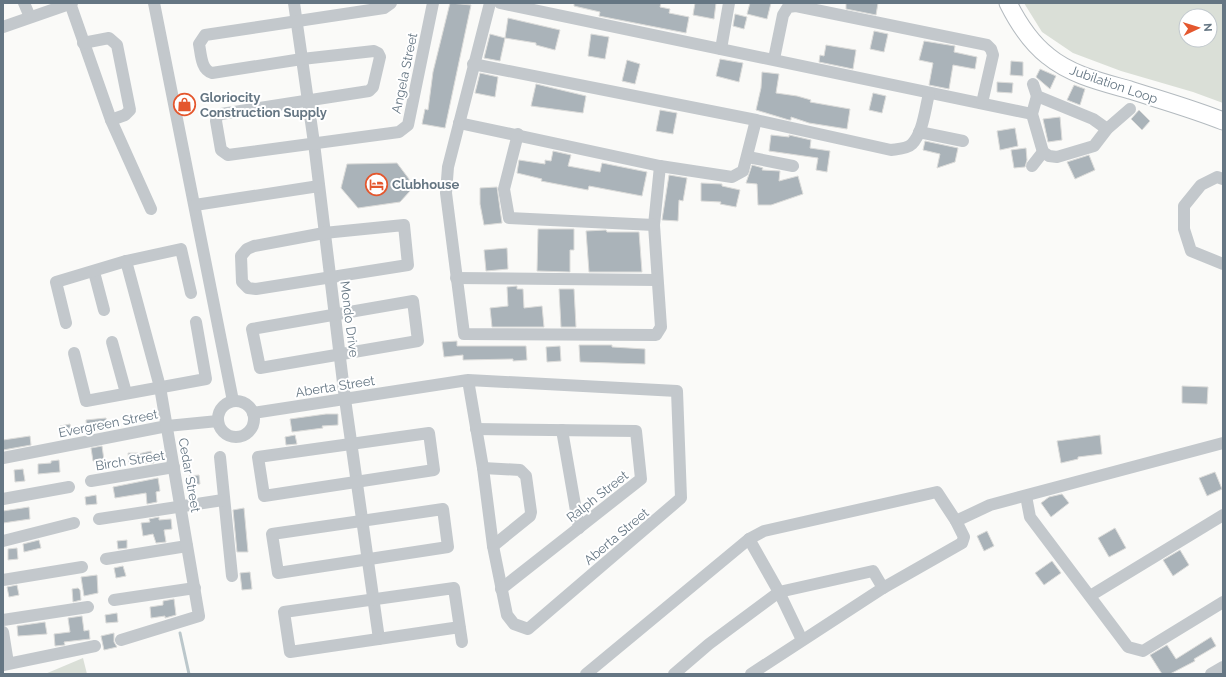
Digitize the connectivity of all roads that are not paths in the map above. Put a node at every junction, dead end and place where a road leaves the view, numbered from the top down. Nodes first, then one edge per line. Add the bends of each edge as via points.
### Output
1 (24, 3) edge
2 (70, 3) edge
3 (154, 3) edge
4 (294, 3) edge
5 (391, 3) edge
6 (433, 3) edge
7 (490, 3) edge
8 (500, 3) edge
9 (729, 3) edge
10 (1008, 3) edge
11 (556, 9) edge
12 (30, 17) junction
13 (297, 22) junction
14 (3, 27) edge
15 (83, 43) junction
16 (721, 49) junction
17 (302, 59) junction
18 (774, 59) junction
19 (473, 64) junction
20 (1033, 84) dead end
21 (929, 94) junction
22 (1037, 96) junction
23 (308, 101) junction
24 (982, 102) junction
25 (1130, 109) dead end
26 (1032, 114) junction
27 (112, 120) junction
28 (756, 120) junction
29 (1223, 121) edge
30 (460, 123) junction
31 (1107, 129) junction
32 (919, 132) junction
33 (518, 134) junction
34 (963, 141) dead end
35 (314, 143) junction
36 (1043, 152) junction
37 (748, 157) junction
38 (660, 166) junction
39 (793, 166) dead end
40 (1032, 166) dead end
41 (1223, 179) edge
42 (319, 186) junction
43 (195, 205) junction
44 (151, 209) dead end
45 (654, 224) junction
46 (324, 232) junction
47 (126, 261) junction
48 (1223, 264) edge
49 (94, 272) junction
50 (330, 278) junction
51 (456, 278) junction
52 (657, 280) junction
53 (191, 293) dead end
54 (104, 310) dead end
55 (335, 314) junction
56 (196, 322) dead end
57 (66, 323) dead end
58 (112, 342) dead end
59 (74, 353) dead end
60 (340, 353) junction
61 (468, 380) junction
62 (160, 387) junction
63 (126, 393) junction
64 (345, 399) junction
65 (233, 401) junction
66 (253, 413) junction
67 (218, 421) junction
68 (167, 426) junction
69 (476, 429) junction
70 (562, 430) junction
71 (1223, 443) edge
72 (351, 444) junction
73 (220, 457) dead end
74 (3, 458) edge
75 (174, 467) junction
76 (483, 468) junction
77 (91, 480) dead end
78 (357, 482) junction
79 (69, 487) dead end
80 (1026, 496) junction
81 (3, 499) edge
82 (223, 500) junction
83 (181, 507) junction
84 (1223, 515) edge
85 (99, 519) dead end
86 (362, 521) junction
87 (956, 521) junction
88 (74, 523) dead end
89 (578, 528) junction
90 (749, 539) junction
91 (3, 541) edge
92 (187, 546) junction
93 (493, 546) junction
94 (106, 559) dead end
95 (368, 560) junction
96 (82, 567) dead end
97 (232, 576) dead end
98 (3, 580) edge
99 (195, 588) junction
100 (883, 588) junction
101 (501, 590) junction
102 (779, 592) junction
103 (1090, 596) junction
104 (374, 599) junction
105 (114, 600) dead end
106 (1223, 602) edge
107 (88, 607) dead end
108 (3, 620) edge
109 (460, 627) junction
110 (3, 632) edge
111 (379, 639) junction
112 (121, 640) dead end
113 (802, 640) junction
114 (462, 642) dead end
115 (95, 646) dead end
116 (5, 664) edge
117 (1223, 667) edge
118 (586, 674) edge
119 (674, 674) edge
120 (751, 674) edge
121 (1211, 674) edge

1 - 12 street
2 - 12 street
2 - 15 street
3 - 43 street
4 - 13 street, Mondo Drive
5 - 13 street via 384,8
6 - 35 street, Angela Street via 408,125 399,132
7 - 19 street
8 - 11 street
9 - 16 street
10 - 29 main road, Jubilation Loop via 1018,23 1031,40 1048,56 1068,69
11 - 16 street
12 - 14 street
13 - 17 street, Mondo Drive
13 - 17 street via 205,34 199,44 204,68 212,73
15 - 27 street
15 - 27 street via 109,38 117,45 130,110
16 - 18 street
17 - 23 street, Mondo Drive
17 - 23 street, Angela Street via 374,51 380,57 372,89
18 - 21 street
18 - 24 street via 783,14 788,7 796,6 987,45 993,55
19 - 28 street
19 - 30 street
20 - 22 street
21 - 24 street
21 - 32 street
22 - 26 street
22 - 31 street via 1093,119
23 - 35 street, Mondo Drive
23 - 35 street, Angela Street via 221,114 217,116 216,121 221,150 228,155
24 - 26 street
25 - 31 street
26 - 36 street
27 - 44 street
28 - 32 street via 891,150 912,145
28 - 37 street
30 - 33 street
30 - 51 street via 448,167 446,193
31 - 36 street via 1094,146 1057,157
32 - 34 street
33 - 38 street
33 - 45 street via 504,189 509,218
35 - 42 street, Mondo Drive
36 - 40 street
37 - 38 street via 743,171 732,177
37 - 39 street
38 - 45 street
41 - 48 street via 1217,177 1202,185 1184,206 1184,229 1191,251
42 - 43 street
42 - 46 street, Mondo Drive
43 - 65 street
45 - 52 street
46 - 50 street, Mondo Drive
46 - 50 street via 404,225 408,265
46 - 50 street via 247,249 242,256 242,282 248,288 256,289
47 - 49 street
47 - 53 street via 181,249
47 - 62 street, Cedar Street
49 - 54 street
49 - 57 street via 56,282
50 - 55 street, Mondo Drive
51 - 52 street
51 - 52 street via 464,334 656,335 661,327
55 - 60 street, Mondo Drive
55 - 60 street via 413,301 418,341
55 - 60 street via 252,329 260,368
56 - 62 street via 206,379
58 - 63 street
59 - 63 street via 86,401
60 - 64 street, Mondo Drive
61 - 64 street, Aberta Street
61 - 69 street, Aberta Street
61 - 101 street, Aberta Street via 677,391 681,498 528,629 514,624 507,616
62 - 63 street
62 - 68 street, Cedar Street
64 - 66 street, Aberta Street
64 - 72 street, Mondo Drive
65 - 66 street via 247,405
65 - 67 street via 223,406
66 - 67 street via 254,419 250,430 240,436 228,435
67 - 68 street, Evergreen Street
68 - 74 street, Evergreen Street
68 - 75 street, Cedar Street
69 - 70 street, Ralph Street
69 - 76 street, Aberta Street
70 - 89 street
70 - 89 street, Ralph Street via 636,431 641,479
71 - 80 street
72 - 78 street, Mondo Drive
72 - 78 street via 429,432 434,470
72 - 78 street via 258,457 264,496
73 - 82 street
75 - 77 street, Birch Street
75 - 83 street, Cedar Street
76 - 93 street, Aberta Street
76 - 93 street via 523,472 526,476 531,512 527,520
78 - 86 street, Mondo Drive
79 - 81 street
80 - 87 street via 990,505
80 - 103 street via 1030,517
82 - 83 street
82 - 97 street
83 - 85 street
83 - 92 street, Cedar Street
84 - 103 street
86 - 95 street, Mondo Drive
86 - 95 street via 443,509 448,547
86 - 95 street via 272,534 278,573
87 - 90 street via 937,492 764,531
87 - 100 street via 964,537 962,543
88 - 91 street
89 - 101 street, Ralph Street
90 - 102 street
90 - 118 street
92 - 94 street
92 - 99 street, Cedar Street
93 - 101 street, Aberta Street
95 - 104 street, Mondo Drive
96 - 98 street
99 - 105 street
99 - 112 street, Cedar Street via 199,616
100 - 102 street via 873,571
100 - 113 street
102 - 113 street
102 - 119 street via 708,644
103 - 106 street via 1128,647 1143,651
104 - 109 street via 454,588
104 - 111 street, Mondo Drive
104 - 111 street via 284,612 290,652
107 - 108 street
109 - 111 street
109 - 114 street
110 - 116 street
113 - 120 street
115 - 116 street
117 - 121 street

